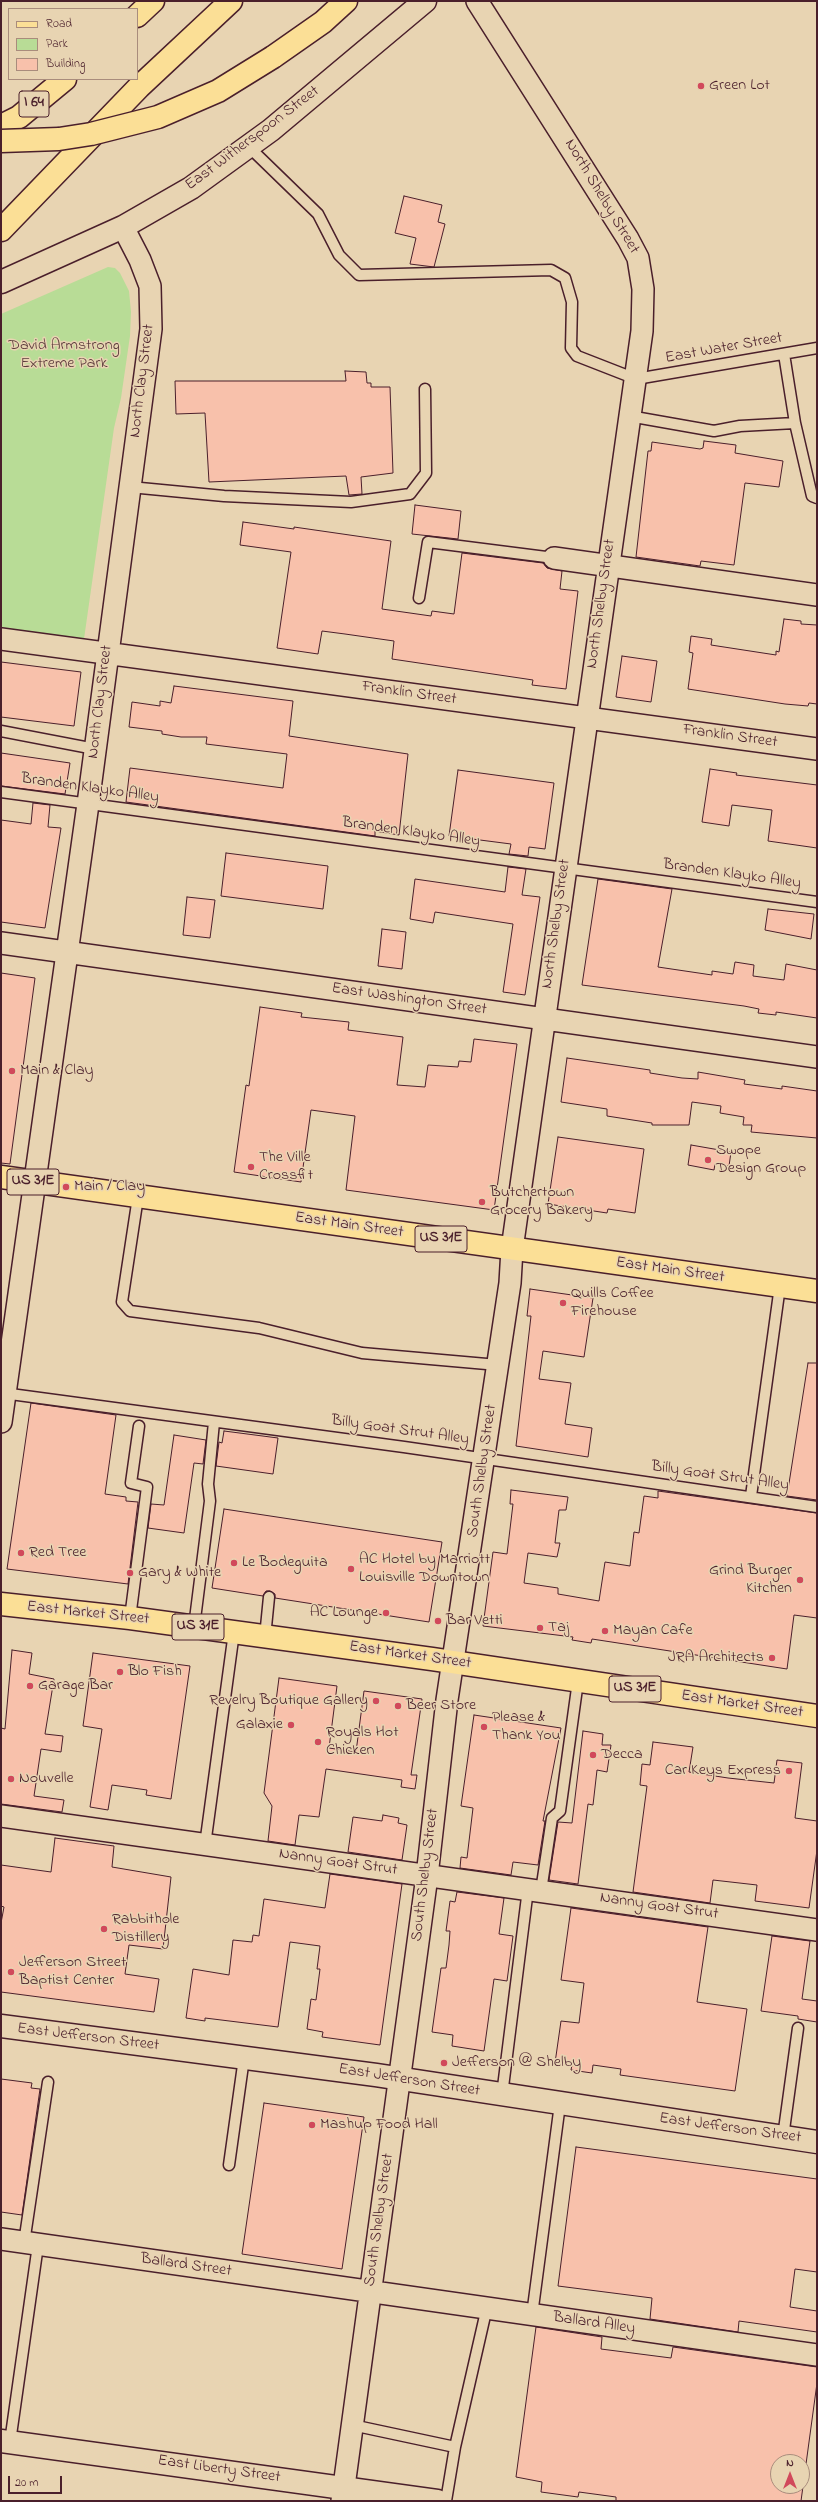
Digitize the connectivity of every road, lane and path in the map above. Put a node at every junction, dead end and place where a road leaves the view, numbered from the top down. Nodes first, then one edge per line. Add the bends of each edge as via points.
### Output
1 (153, 1) edge
2 (214, 1) edge
3 (231, 1) edge
4 (331, 1) edge
5 (346, 1) edge
6 (424, 1) edge
7 (477, 1) edge
8 (138, 15) edge
9 (273, 57) junction
10 (64, 80) edge
11 (139, 87) junction
12 (1, 126) edge
13 (1, 141) edge
14 (248, 147) junction
15 (123, 227) junction
16 (1, 230) edge
17 (1, 282) edge
18 (817, 348) edge
19 (784, 354) junction
20 (636, 379) junction
21 (425, 389) dead end
22 (629, 416) junction
23 (794, 423) junction
24 (130, 487) junction
25 (817, 498) edge
26 (554, 558) joint
27 (608, 567) junction
28 (817, 595) edge
29 (419, 598) dead end
30 (1, 639) edge
31 (106, 655) junction
32 (586, 718) junction
33 (1, 731) edge
34 (95, 748) junction
35 (817, 749) edge
36 (1, 792) edge
37 (88, 804) junction
38 (565, 868) junction
39 (817, 902) edge
40 (1, 943) edge
41 (67, 951) junction
42 (544, 1019) junction
43 (817, 1057) edge
44 (1, 1177) edge
45 (34, 1182) junction
46 (138, 1197) junction
47 (512, 1249) junction
48 (780, 1286) junction
49 (817, 1291) edge
50 (498, 1364) junction
51 (3, 1393) edge
52 (1, 1422) edge
53 (214, 1422) junction
54 (139, 1426) dead end
55 (484, 1459) junction
56 (751, 1496) junction
57 (817, 1507) edge
58 (269, 1597) dead end
59 (1, 1604) edge
60 (130, 1618) junction
61 (194, 1627) junction
62 (234, 1632) junction
63 (265, 1637) junction
64 (453, 1662) junction
65 (578, 1681) junction
66 (817, 1716) edge
67 (1, 1816) edge
68 (205, 1845) junction
69 (427, 1876) junction
70 (535, 1890) junction
71 (817, 1930) edge
72 (1, 2026) edge
73 (798, 2028) dead end
74 (244, 2058) junction
75 (399, 2080) junction
76 (48, 2082) dead end
77 (502, 2095) junction
78 (560, 2104) junction
79 (783, 2138) junction
80 (817, 2142) edge
81 (229, 2165) dead end
82 (1, 2239) edge
83 (31, 2244) junction
84 (370, 2292) junction
85 (487, 2307) junction
86 (532, 2315) junction
87 (817, 2355) edge
88 (352, 2426) junction
89 (6, 2442) edge
90 (455, 2446) junction
91 (343, 2494) edge
92 (437, 2501) edge
93 (446, 2501) edge

1 - 8 main road
2 - 11 main road
3 - 11 main road
4 - 9 main road
5 - 9 main road via 323,22
6 - 14 street, East Witherspoon Street
7 - 20 street, North Shelby Street via 638,258 642,317
9 - 13 main road, bridge via 218,91 158,117 126,127 85,135
10 - 12 main road, I 64 via 19,117
11 - 16 main road
14 - 15 street, East Witherspoon Street via 191,188
14 - 20 lane via 318,214 339,255 360,275 551,270 565,278 572,302 571,348 577,356
15 - 17 street, East Witherspoon Street
15 - 24 street, North Clay Street via 150,286 151,305 151,328
18 - 19 lane, East Water Street
19 - 20 lane, East Water Street
19 - 23 lane
20 - 22 street, North Shelby Street
21 - 24 lane via 426,473 410,494 351,502 224,496
22 - 23 lane via 714,431 740,426
22 - 27 street, North Shelby Street
23 - 25 lane via 812,496
24 - 31 street, North Clay Street
26 - 27 street
26 - 29 lane via 428,542
27 - 28 street
27 - 32 street, North Shelby Street
30 - 31 street, Franklin Street
31 - 32 street, Franklin Street
31 - 34 street, North Clay Street
32 - 35 street, Franklin Street
32 - 38 street, North Shelby Street
33 - 34 lane
34 - 37 street, North Clay Street
36 - 37 lane, Branden Klayko Alley
37 - 38 lane, Branden Klayko Alley
37 - 41 street, North Clay Street
38 - 39 lane, Branden Klayko Alley
38 - 42 street, North Shelby Street
40 - 41 street, East Washington Street
41 - 42 street, East Washington Street
41 - 45 street, North Clay Street
42 - 43 street, East Washington Street
42 - 47 street, North Shelby Street
44 - 45 main road, East Main Street / US 31E
45 - 46 main road, East Main Street / US 31E
45 - 51 street, North Clay Street
46 - 47 main road, East Main Street / US 31E
46 - 50 lane via 122,1302 130,1311 259,1328 362,1352
47 - 48 main road, East Main Street / US 31E
47 - 50 street, South Shelby Street via 510,1283
48 - 49 main road, East Main Street / US 31E
48 - 56 lane
50 - 55 street, South Shelby Street
51 - 52 street, North Clay Street
51 - 53 lane, Billy Goat Strut Alley
53 - 55 lane, Billy Goat Strut Alley
53 - 61 lane via 208,1484 210,1501
54 - 60 lane via 131,1483 147,1487
55 - 56 lane, Billy Goat Strut Alley
55 - 64 street, South Shelby Street
56 - 57 lane, Billy Goat Strut Alley
58 - 63 lane
59 - 60 main road, East Market Street / US 31E
60 - 61 main road, East Market Street / US 31E
61 - 62 main road, East Market Street / US 31E
62 - 63 main road, East Market Street / US 31E
62 - 68 lane
63 - 64 main road, East Market Street / US 31E
64 - 65 main road, East Market Street / US 31E
64 - 69 street, South Shelby Street
65 - 66 main road, East Market Street / US 31E
65 - 70 lane via 560,1811 552,1818
67 - 68 street, Nanny Goat Strut
68 - 69 street, Nanny Goat Strut
69 - 70 street, Nanny Goat Strut
69 - 75 street, South Shelby Street
70 - 71 street, Nanny Goat Strut
70 - 77 lane
72 - 74 street, East Jefferson Street
73 - 79 lane
74 - 75 street, East Jefferson Street
74 - 81 lane
75 - 77 street, East Jefferson Street
75 - 84 street, South Shelby Street
76 - 83 lane
77 - 78 street, East Jefferson Street
78 - 79 street, East Jefferson Street
78 - 86 lane
79 - 80 street, East Jefferson Street
82 - 83 street, Ballard Street
83 - 84 street, Ballard Street
83 - 89 lane
84 - 85 street, Ballard Alley
84 - 88 street, South Shelby Street
85 - 86 street, Ballard Alley
85 - 90 lane
86 - 87 street, Ballard Alley
88 - 90 lane
88 - 91 street, South Shelby Street
89 - 91 street, East Liberty Street
90 - 93 lane
91 - 92 street, East Liberty Street

